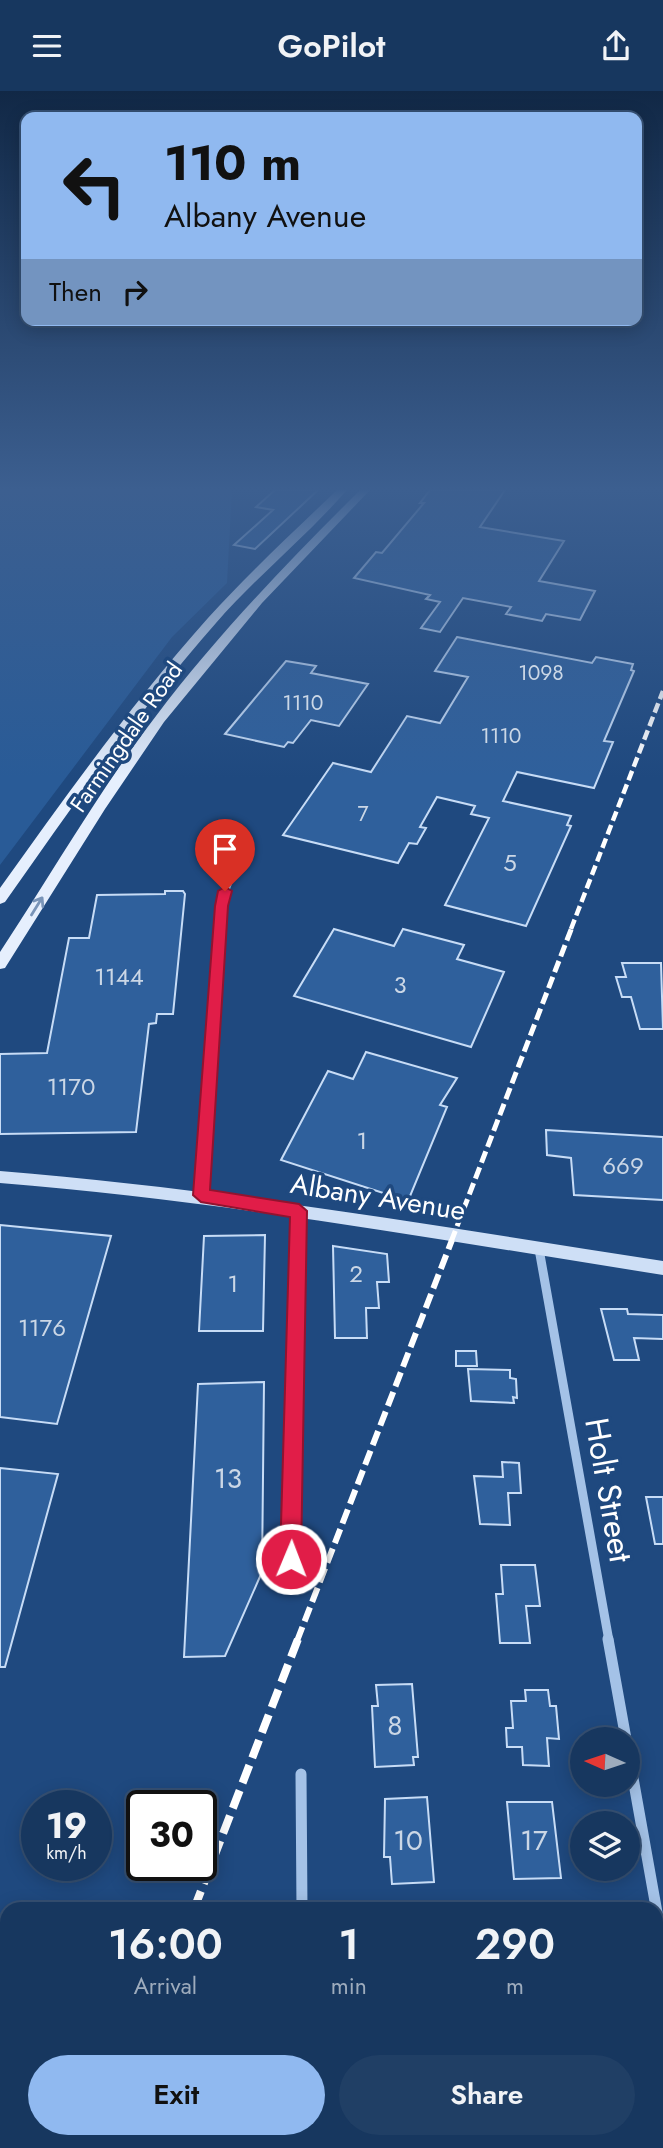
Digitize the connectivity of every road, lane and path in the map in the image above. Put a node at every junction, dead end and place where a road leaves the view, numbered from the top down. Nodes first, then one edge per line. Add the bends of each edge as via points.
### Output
1 (245, 586) edge
2 (271, 586) edge
3 (230, 883) dead end
4 (0, 899) edge
5 (0, 964) edge
6 (0, 1177) edge
7 (201, 1195) junction
8 (299, 1211) junction
9 (539, 1249) junction
10 (663, 1268) edge
11 (291, 1559) dead end
12 (624, 1727) edge
13 (302, 1774) dead end
14 (636, 1797) edge
15 (302, 1902) edge
16 (655, 1902) edge

1 - 4 main road, Farmingdale Road via 180,657 111,744
5 -> 2 main road, Farmingdale Road via 126,768 193,677
3 - 7 street via 221,906
6 - 7 street, Albany Avenue
7 - 8 street, Albany Avenue
8 - 9 street, Albany Avenue
8 - 11 street
9 - 10 street, Albany Avenue
9 - 12 street, Holt Street
13 - 15 street
14 - 16 street

